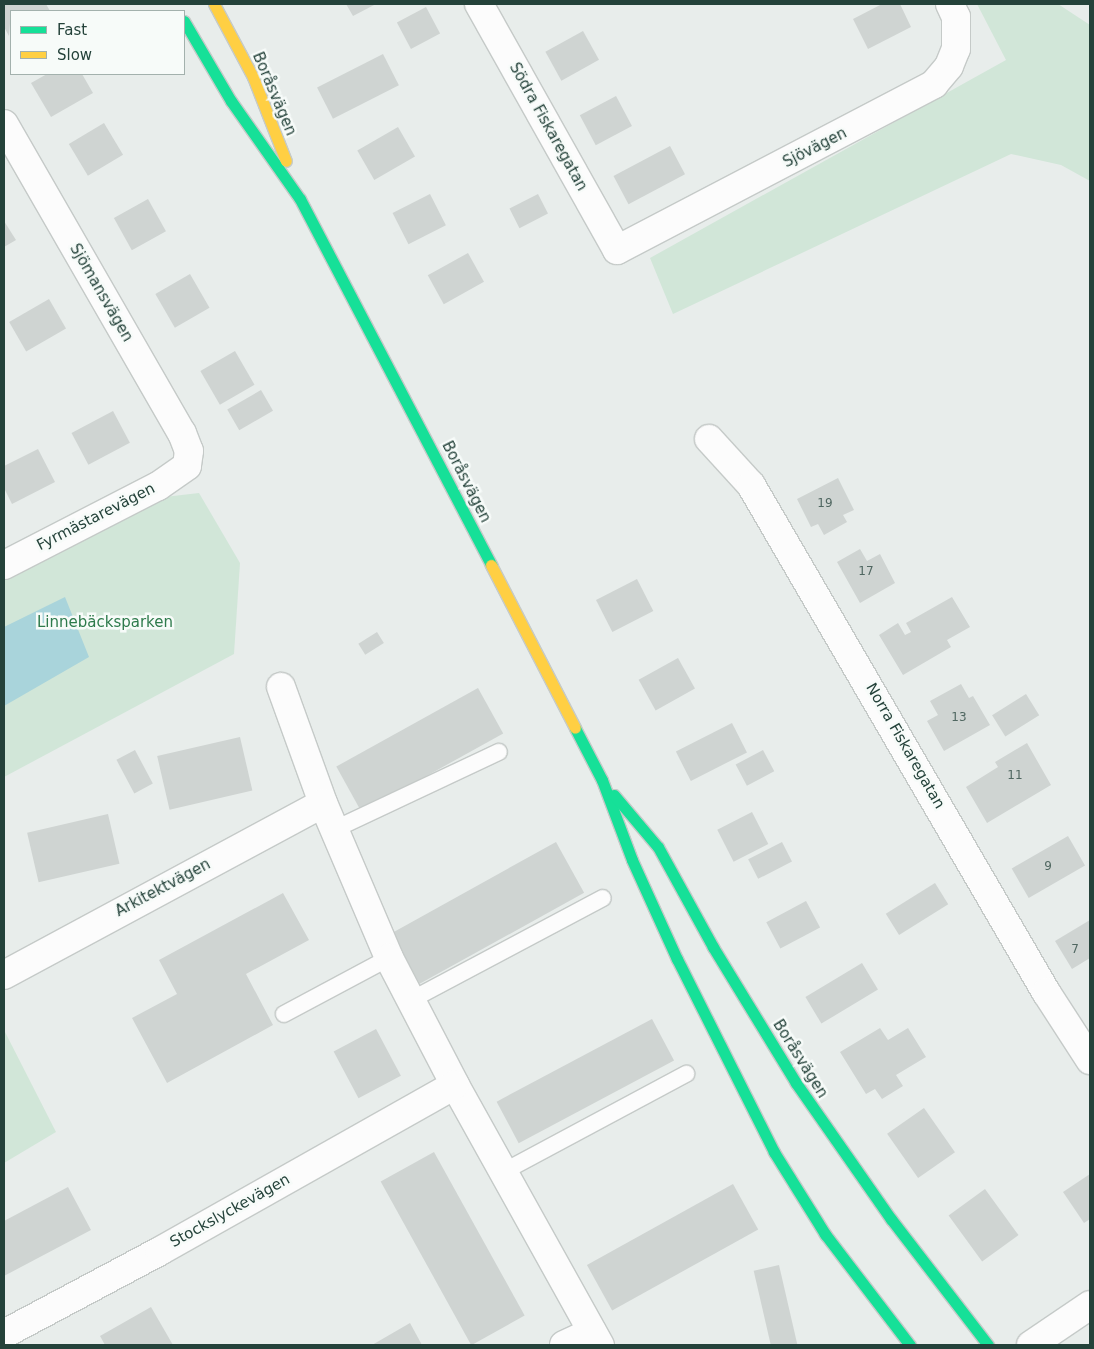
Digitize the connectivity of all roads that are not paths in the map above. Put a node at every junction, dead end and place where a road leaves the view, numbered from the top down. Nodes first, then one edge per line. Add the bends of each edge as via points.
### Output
1 (214, 4) edge
2 (479, 4) edge
3 (950, 4) edge
4 (185, 23) edge
5 (4, 124) edge
6 (300, 199) junction
7 (617, 250) joint
8 (709, 439) dead end
9 (187, 466) joint
10 (4, 565) edge
11 (282, 687) dead end
12 (499, 752) dead end
13 (602, 780) junction
14 (323, 803) junction
15 (336, 829) junction
16 (603, 898) dead end
17 (389, 958) junction
18 (4, 975) edge
19 (411, 1000) junction
20 (284, 1014) dead end
21 (1090, 1060) edge
22 (686, 1074) dead end
23 (455, 1085) junction
24 (502, 1172) junction
25 (1090, 1305) edge
26 (4, 1334) edge
27 (596, 1339) edge
28 (564, 1345) edge
29 (910, 1345) edge
30 (988, 1345) edge
31 (1031, 1345) edge

1 - 6 main road, Boråsvägen via 254,77
2 - 7 street, Södra Fiskaregatan
3 - 7 street, Sjövägen via 956,18 956,49 949,66 934,84
4 - 6 main road, Boråsvägen via 231,101
5 - 9 street, Sjömansvägen via 182,433 189,451
6 - 13 main road, Boråsvägen
8 - 21 street, Norra Fiskaregatan via 751,486 1046,992
9 - 10 street, Fyrmästarevägen via 158,486
11 - 14 street
12 - 15 lane
13 - 29 main road, Boråsvägen via 632,860 677,959 774,1152 825,1234
13 - 30 main road, Boråsvägen via 658,847 724,964 796,1083 840,1148
14 - 15 street
14 - 18 street, Arkitektvägen
15 - 17 street
16 - 19 lane
17 - 19 street
17 - 20 lane
19 - 23 street
22 - 24 lane
23 - 24 street
23 - 26 street, Stockslyckevägen via 160,1251
24 - 27 street
25 - 31 street
27 - 28 street

